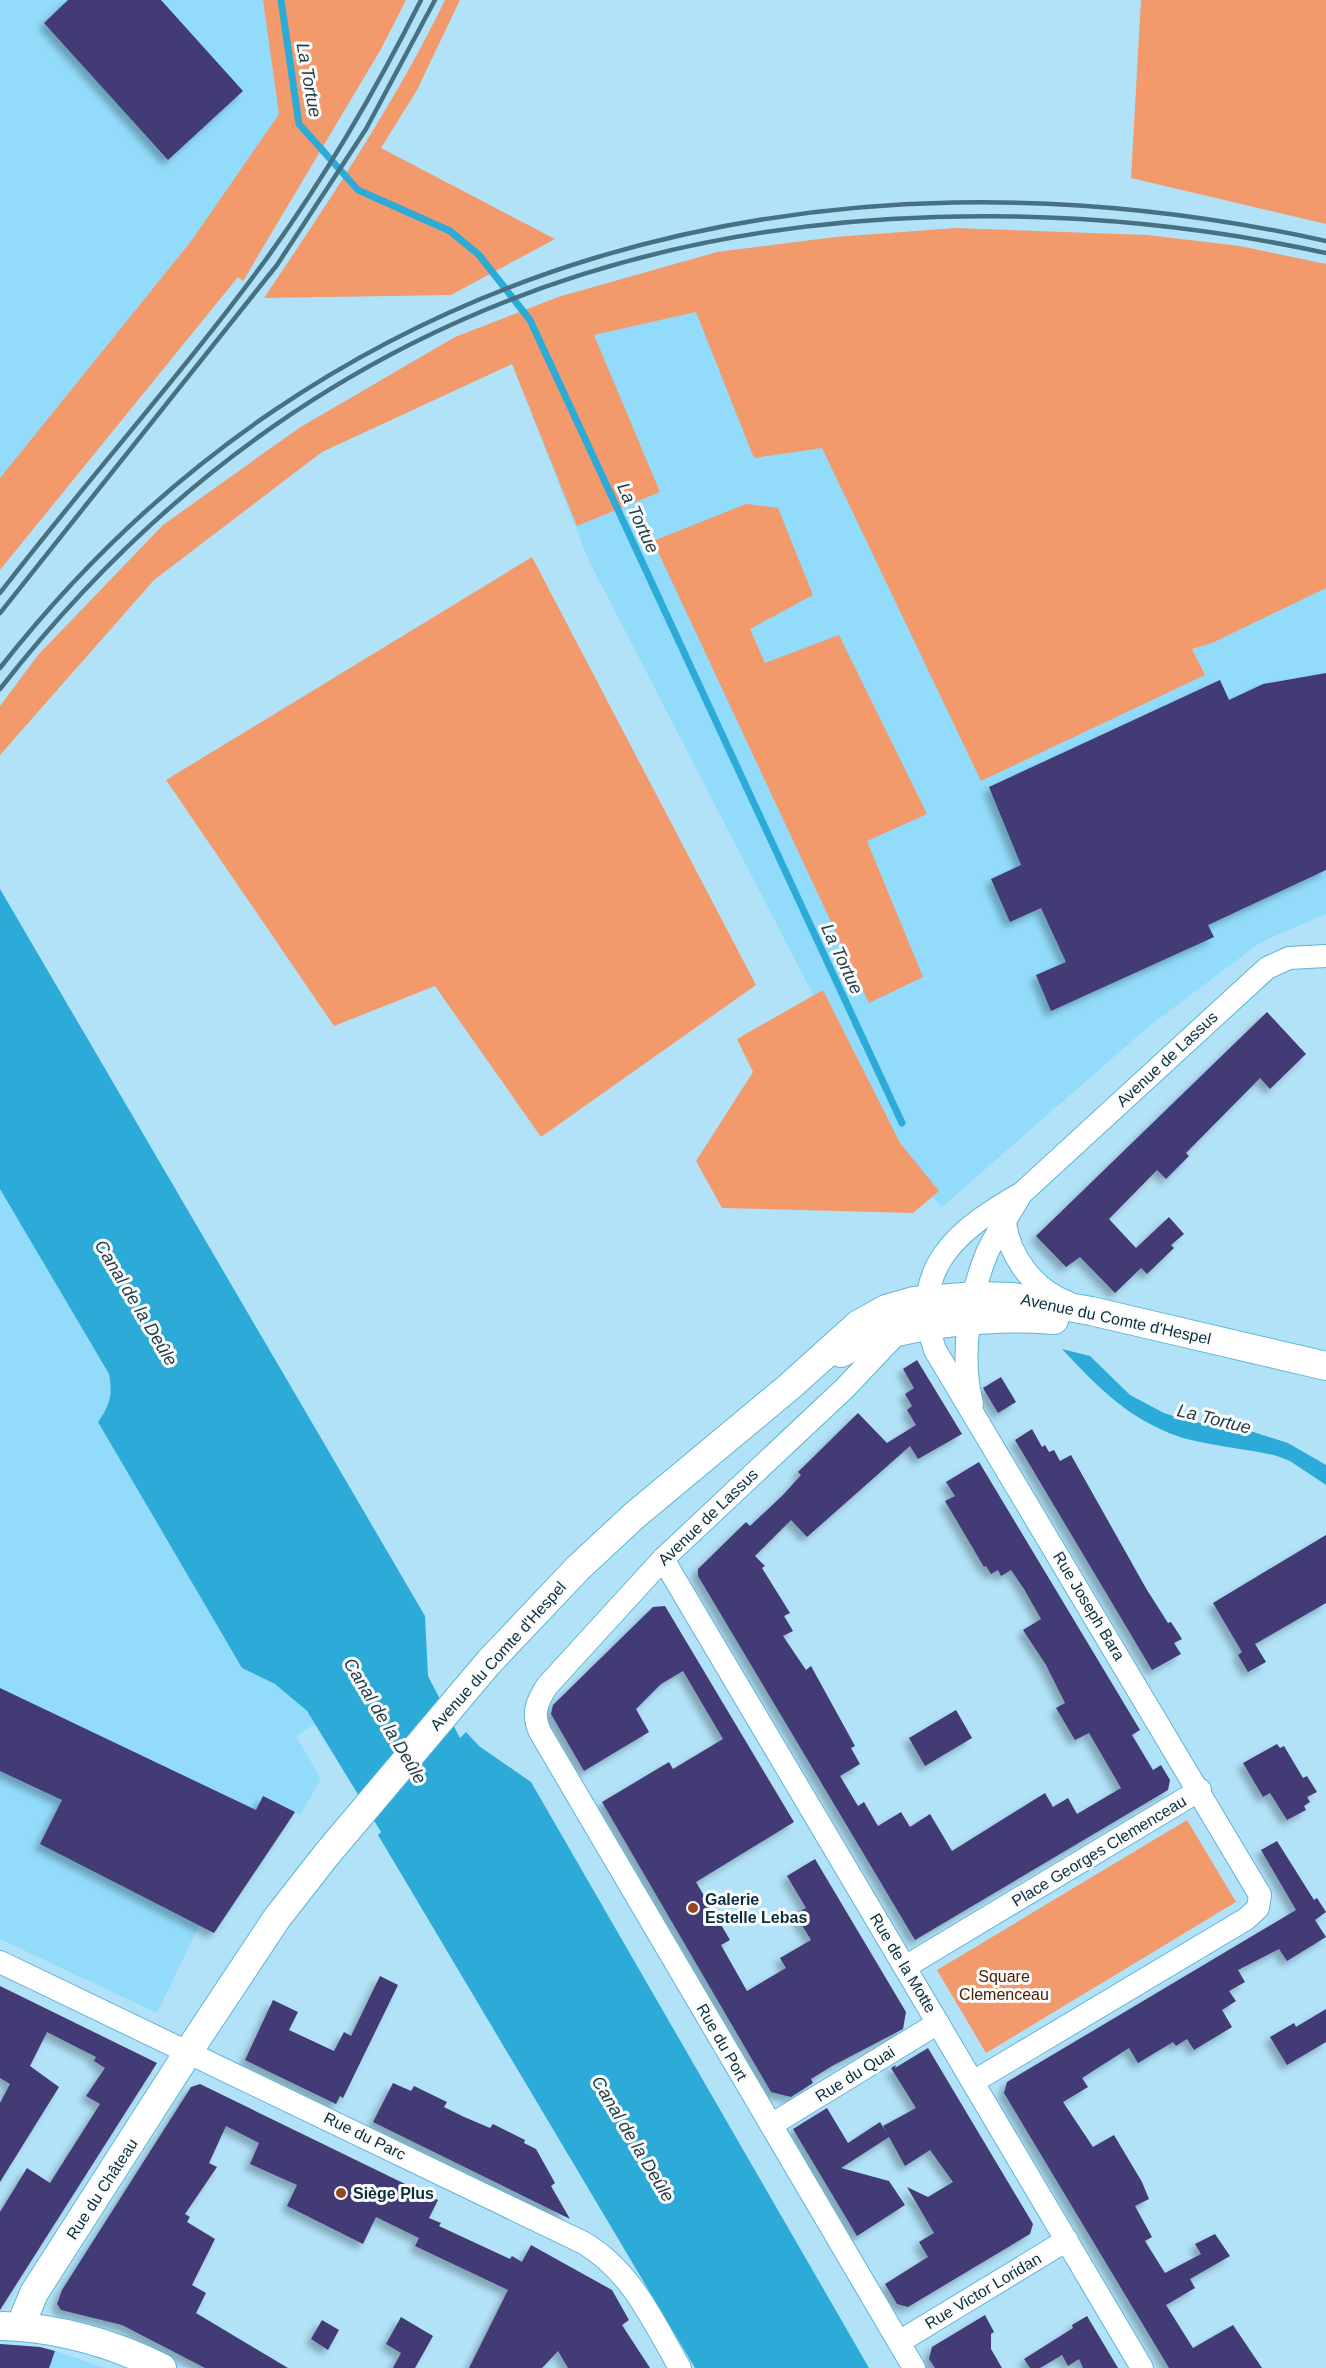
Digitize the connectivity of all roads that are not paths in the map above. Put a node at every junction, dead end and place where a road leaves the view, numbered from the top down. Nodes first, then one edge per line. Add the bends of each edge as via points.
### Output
1 (1326, 956) edge
2 (1022, 1193) junction
3 (1005, 1221) junction
4 (927, 1299) junction
5 (973, 1309) junction
6 (1090, 1311) junction
7 (928, 1327) junction
8 (898, 1332) junction
9 (1326, 1366) edge
10 (1326, 1382) edge
11 (789, 1387) junction
12 (977, 1422) junction
13 (663, 1559) junction
14 (534, 1715) joint
15 (1200, 1790) junction
16 (0, 1962) edge
17 (906, 1967) junction
18 (938, 2023) junction
19 (188, 2053) junction
20 (973, 2082) junction
21 (771, 2125) junction
22 (1067, 2240) junction
23 (10, 2326) edge
24 (898, 2342) junction
25 (162, 2368) edge
26 (680, 2368) edge
27 (914, 2368) edge
28 (1142, 2368) edge

1 - 2 street, Avenue de Lassus via 1289,958 1267,968
2 - 3 street, Avenue de Lassus
2 - 4 street, Avenue de Lassus via 957,1236 939,1263
3 - 5 street, Avenue de Lassus via 984,1261
3 - 6 street via 1009,1240 1030,1277 1051,1295
4 - 5 street, Avenue du Comte d'Hespel
4 - 7 street, Rue Joseph Bara
4 - 11 street, Avenue du Comte d'Hespel via 886,1309 859,1324
5 - 6 street, Avenue du Comte d'Hespel via 1013,1297
5 - 7 street, Avenue du Comte d'Hespel
5 - 10 street, Avenue du Comte d'Hespel via 1056,1320
5 - 12 street, Rue Joseph Bara via 967,1371
6 - 9 street, Avenue du Comte d'Hespel
7 - 8 street, Avenue du Comte d'Hespel
7 - 12 street, Rue Joseph Bara via 935,1350
8 - 11 street, Avenue du Comte d'Hespel via 852,1347
8 - 13 street, Avenue de Lassus via 845,1388
11 - 19 street, Avenue du Comte d'Hespel via 622,1526 489,1662 327,1854 278,1918
12 - 15 street, Rue Joseph Bara
13 - 14 street, Avenue de Lassus via 547,1686
13 - 17 street, Rue de la Motte
14 - 21 street, Rue du Port via 540,1732
15 - 17 street, Place Georges Clemenceau
15 - 20 street, Place Georges Clemenceau via 1258,1889 1258,1908 1246,1919
16 - 19 street, Rue du Parc
17 - 18 street, Rue de la Motte
18 - 20 street, Rue de la Motte
18 - 21 street, Rue du Quai
19 - 23 street, Rue du Château
19 - 26 street, Rue du Parc via 596,2250 630,2282
20 - 22 street, Rue de la Motte
21 - 24 street, Rue du Port
22 - 24 street, Rue Victor Loridan
22 - 28 street, Rue de la Motte
23 - 25 street via 89,2339
24 - 27 street, Rue du Port

